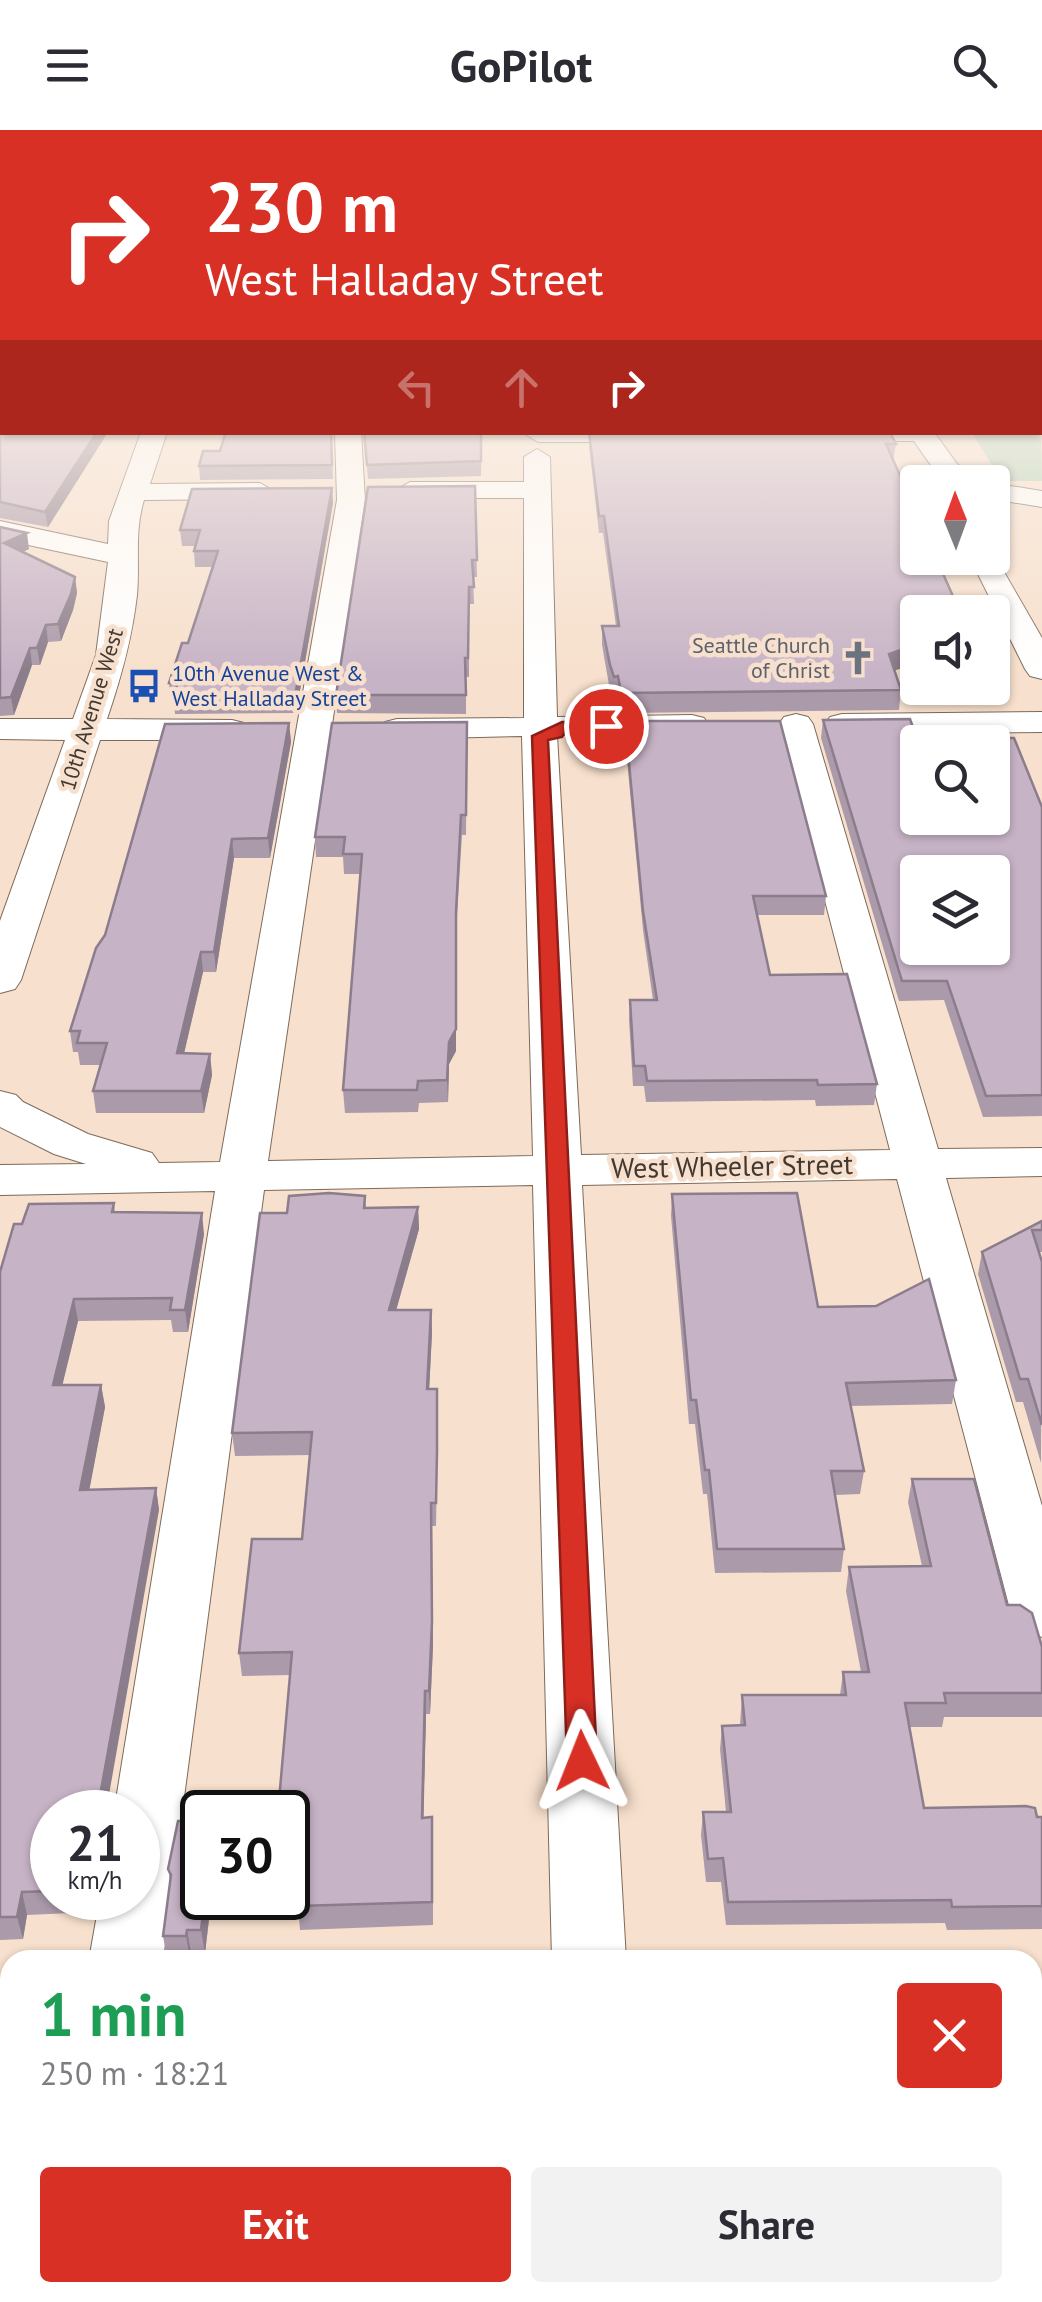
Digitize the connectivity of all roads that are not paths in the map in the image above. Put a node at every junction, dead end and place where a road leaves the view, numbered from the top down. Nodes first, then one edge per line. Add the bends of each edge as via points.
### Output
1 (140, 470) edge
2 (346, 470) edge
3 (536, 470) edge
4 (535, 490) junction
5 (345, 491) junction
6 (132, 492) junction
7 (1010, 494) edge
8 (1042, 500) edge
9 (0, 530) edge
10 (120, 555) junction
11 (994, 575) edge
12 (1042, 669) edge
13 (1042, 722) edge
14 (720, 725) edge
15 (540, 727) junction
16 (86, 729) junction
17 (314, 729) junction
18 (0, 730) edge
19 (0, 980) edge
20 (0, 1105) edge
21 (918, 1162) junction
22 (1042, 1162) edge
23 (560, 1168) junction
24 (242, 1174) junction
25 (183, 1177) junction
26 (0, 1180) edge
27 (1042, 1613) edge
28 (151, 1790) edge
29 (132, 1920) edge
30 (127, 1950) edge
31 (589, 1950) edge

1 - 6 street, 10th Avenue West
2 - 5 street
3 - 4 street
4 - 5 street
4 - 15 street
5 - 6 street
5 - 17 street
6 - 10 street, 10th Avenue West
7 - 8 street
9 - 10 street
10 - 16 street, 10th Avenue West via 112,655
11 - 12 street
13 - 21 street via 777,724
14 - 15 street
15 - 17 street
15 - 23 street
16 - 17 street
16 - 18 street
16 - 19 street, 10th Avenue West
17 - 24 street
20 - 25 street, West Wheeler Street via 71,1144
21 - 22 street, West Wheeler Street
21 - 23 street, West Wheeler Street
21 - 27 street
23 - 24 street, West Wheeler Street
23 - 31 street
24 - 25 street, West Wheeler Street
24 - 28 street
25 - 26 street, West Wheeler Street
29 - 30 street

